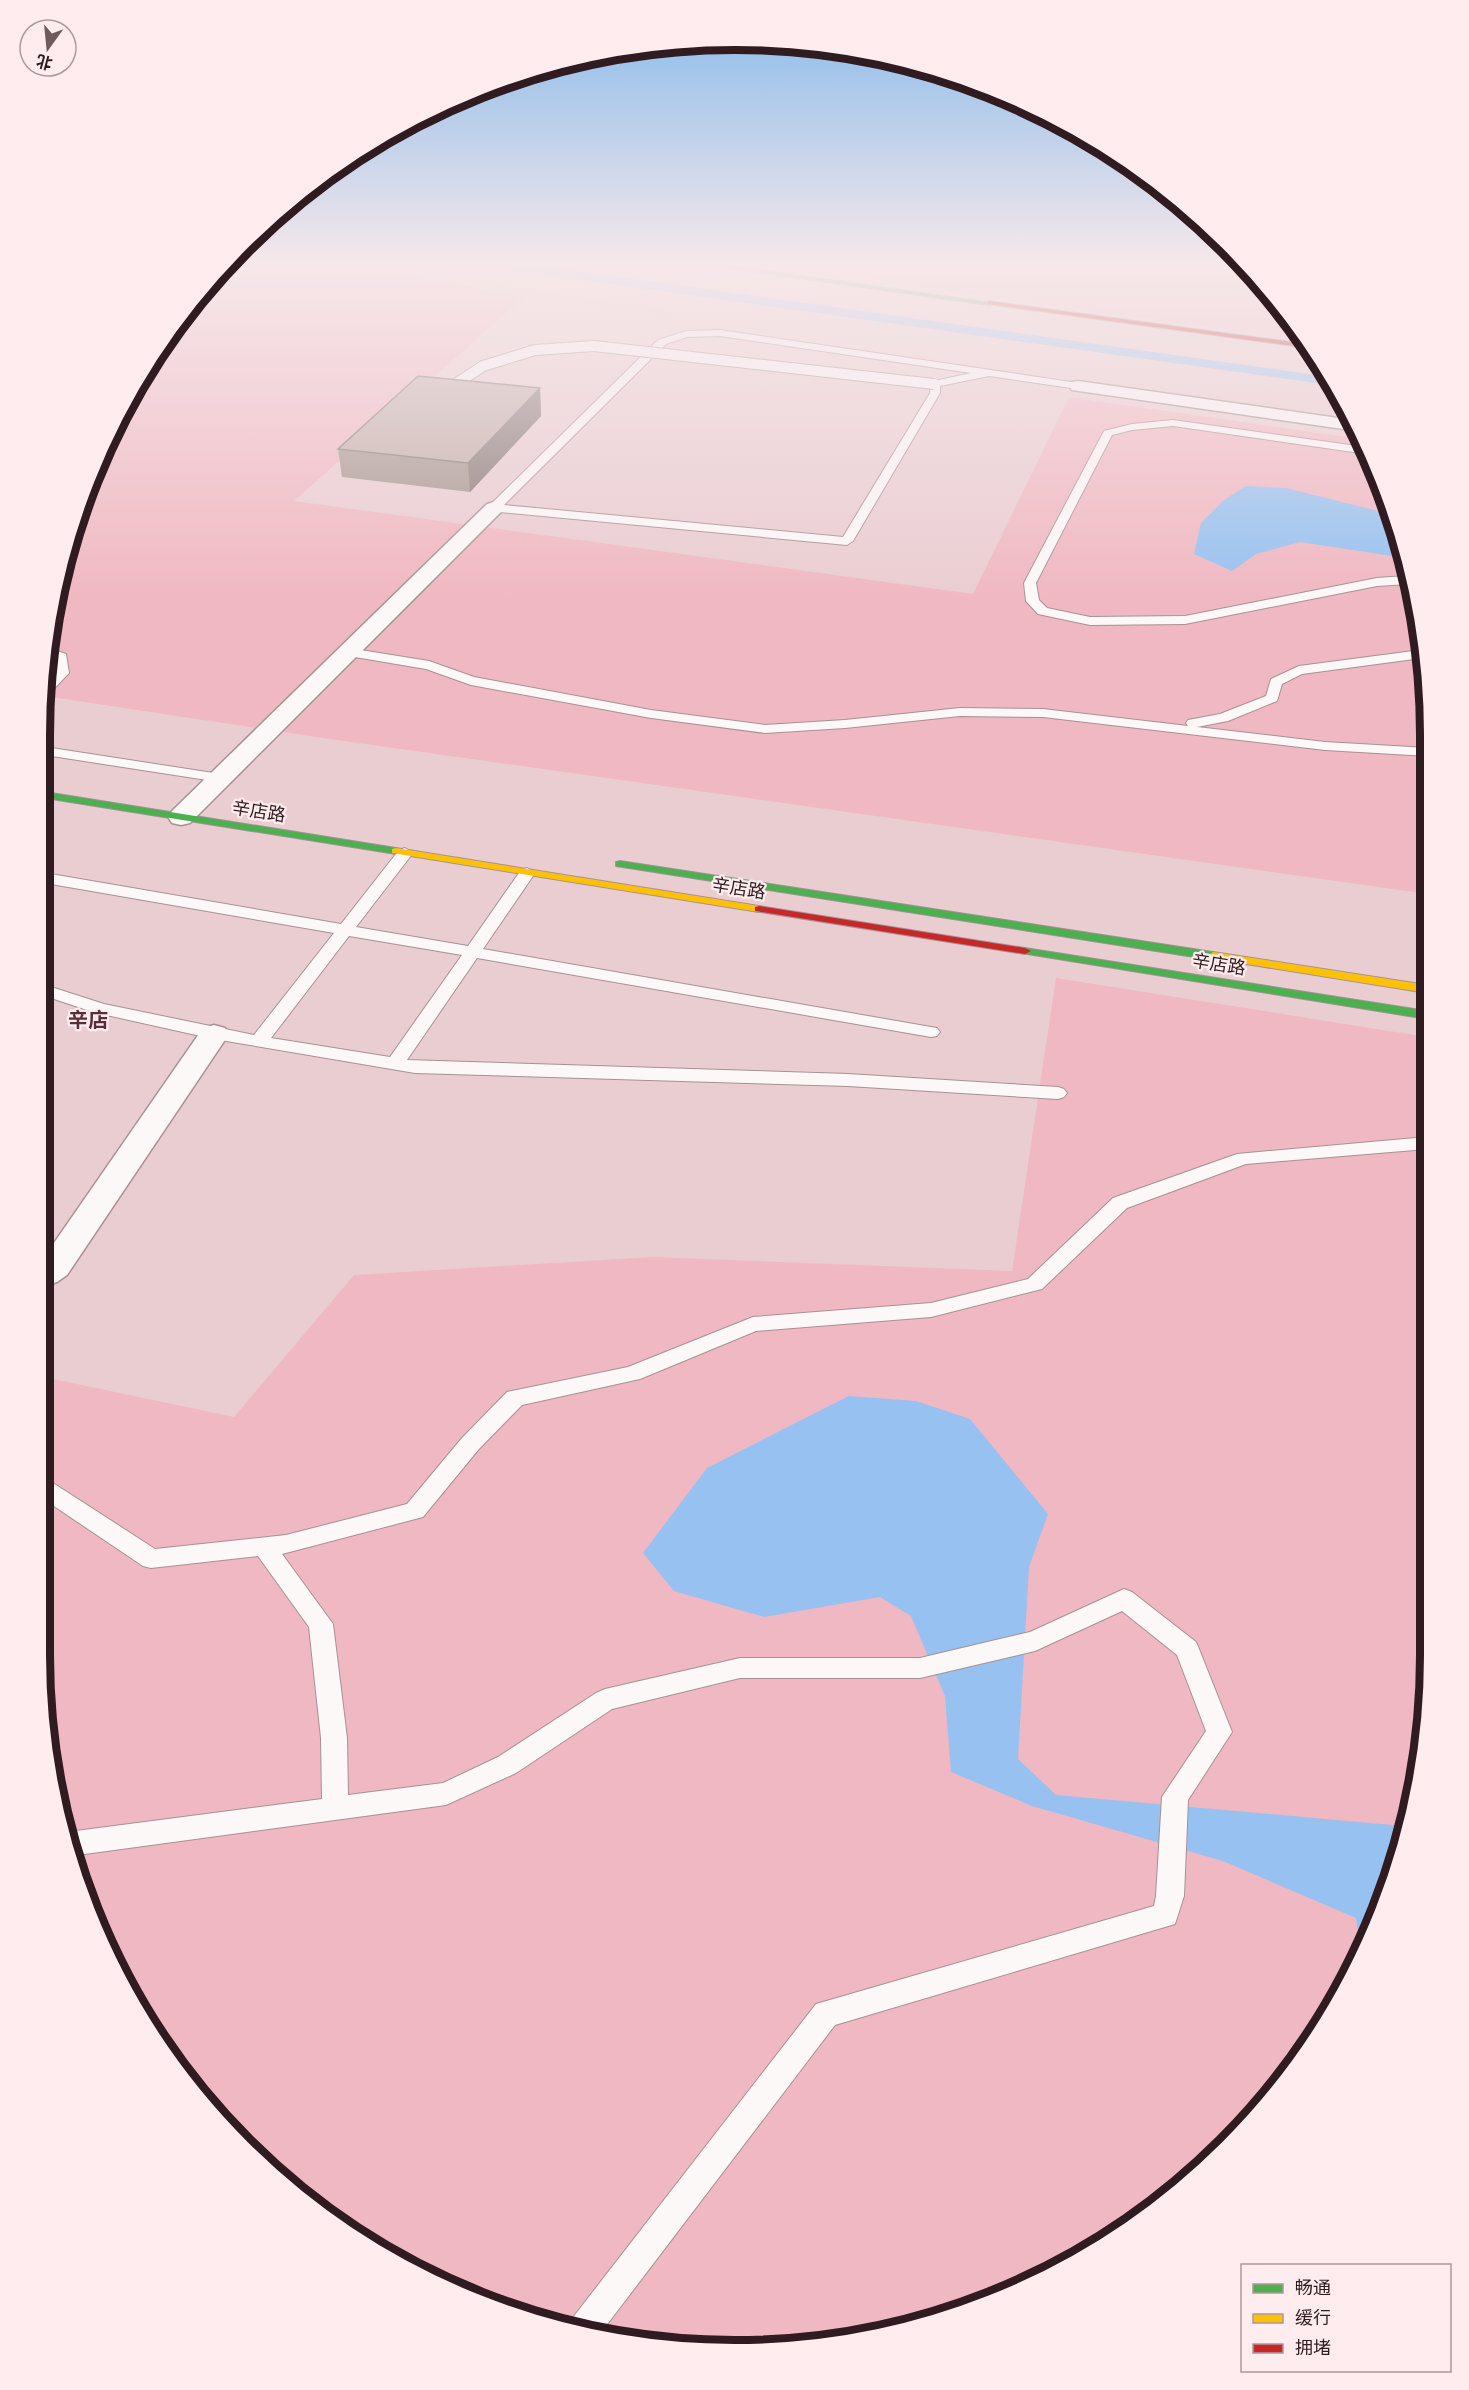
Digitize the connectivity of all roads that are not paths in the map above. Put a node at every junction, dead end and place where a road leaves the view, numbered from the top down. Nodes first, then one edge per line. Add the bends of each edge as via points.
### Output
1 (470, 375) edge
2 (629, 375) edge
3 (849, 375) edge
4 (980, 375) edge
5 (999, 375) edge
6 (934, 384) junction
7 (1078, 386) joint
8 (439, 401) edge
9 (1345, 425) edge
10 (1357, 449) edge
11 (494, 508) junction
12 (1401, 580) edge
13 (348, 652) junction
14 (54, 654) edge
15 (1415, 655) edge
16 (52, 683) edge
17 (1172, 727) junction
18 (50, 752) edge
19 (1420, 752) edge
20 (220, 778) junction
21 (50, 795) edge
22 (196, 804) junction
23 (405, 853) junction
24 (603, 861) dead end
25 (527, 873) junction
26 (50, 879) edge
27 (344, 930) junction
28 (474, 952) junction
29 (1420, 988) edge
30 (50, 992) edge
31 (1420, 1014) edge
32 (931, 1032) dead end
33 (214, 1034) junction
34 (259, 1041) junction
35 (395, 1064) junction
36 (1058, 1093) dead end
37 (1420, 1144) edge
38 (50, 1271) edge
39 (50, 1492) edge
40 (263, 1546) junction
41 (335, 1809) junction
42 (76, 1843) edge
43 (587, 2324) edge

1 - 8 lane, bridge
2 - 11 lane
3 - 6 lane, bridge
4 - 6 lane
5 - 7 lane
6 - 11 lane via 935,393 847,541
7 - 9 street
10 - 12 lane via 1173,423 1108,433 1030,583 1033,601 1043,611 1090,621 1185,620
11 - 13 street
13 - 17 lane via 429,665 482,683 651,714 765,729 960,712 1043,713
13 - 20 street
14 - 16 lane via 61,657 62,673
15 - 17 lane via 1299,670 1276,682 1272,698 1223,718
17 - 19 lane via 1325,746
18 - 20 lane
20 - 22 street
21 - 22 main road, 辛店路
22 - 23 main road, 辛店路
23 - 25 main road, 辛店路
23 - 27 lane
24 - 29 main road, 辛店路
25 - 28 lane
25 - 31 main road, 辛店路
26 - 27 lane
27 - 28 lane
27 - 34 lane
28 - 32 lane
28 - 35 lane
30 - 33 lane via 99,1008
33 - 34 lane
33 - 38 street
34 - 35 lane
35 - 36 lane via 848,1080
37 - 40 lane via 1244,1158 1120,1203 1035,1284 931,1310 753,1324 632,1374 515,1398 470,1444 415,1511 286,1544
39 - 40 lane via 151,1559
40 - 41 lane via 321,1623 334,1738
41 - 42 lane
41 - 43 lane via 446,1794 507,1765 605,1700 740,1668 920,1668 1035,1641 1124,1599 1187,1649 1219,1732 1176,1797 1170,1896 1165,1915 826,2014

